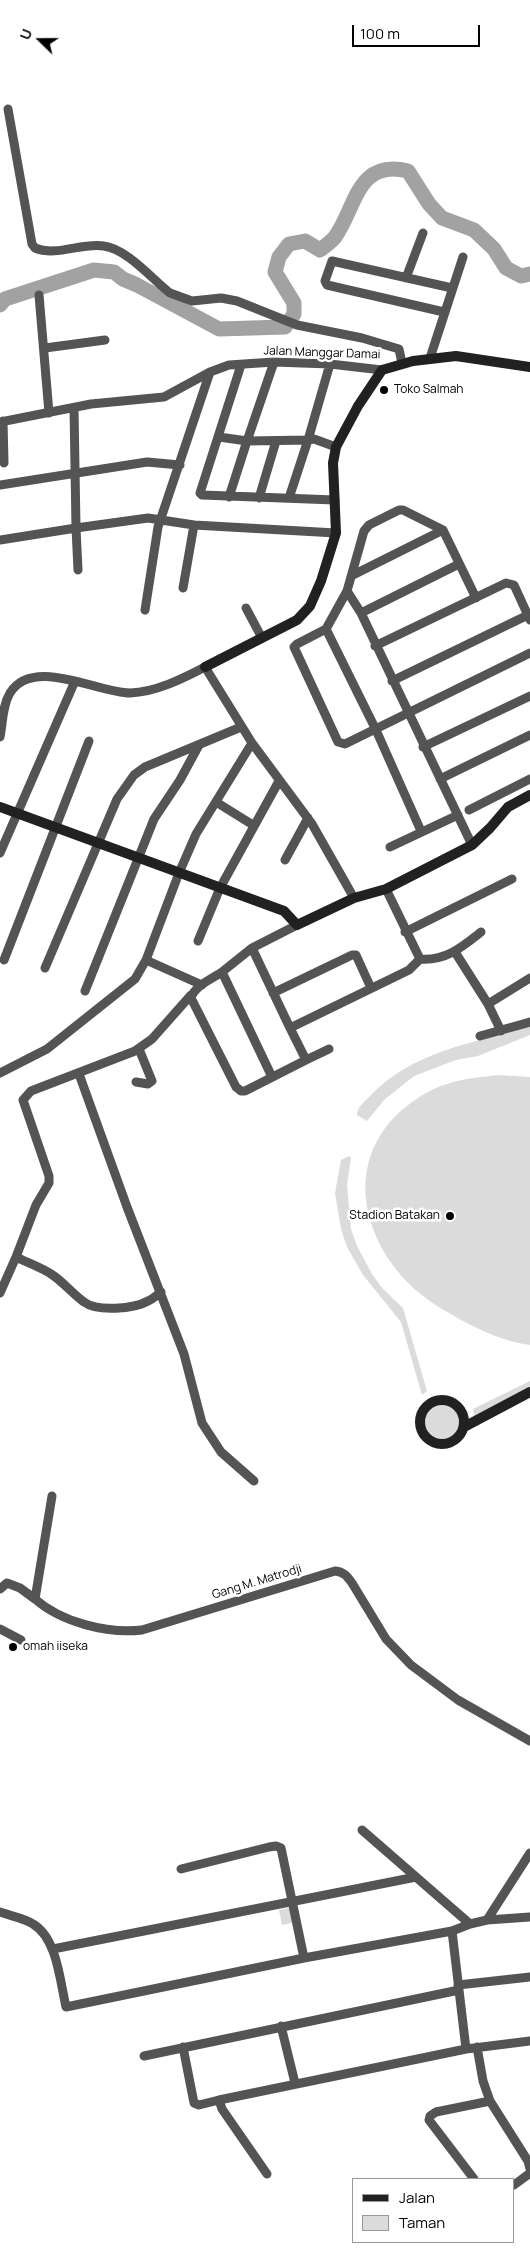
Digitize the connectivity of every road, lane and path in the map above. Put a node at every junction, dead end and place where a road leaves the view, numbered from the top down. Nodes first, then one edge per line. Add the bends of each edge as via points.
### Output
1 (8, 109) dead end
2 (423, 233) dead end
3 (463, 257) dead end
4 (406, 278) junction
5 (452, 288) junction
6 (39, 295) dead end
7 (444, 312) junction
8 (105, 340) dead end
9 (45, 348) junction
10 (430, 358) junction
11 (274, 362) junction
12 (402, 363) junction
13 (330, 364) junction
14 (241, 365) junction
15 (530, 366) edge
16 (382, 370) junction
17 (210, 372) junction
18 (74, 408) junction
19 (49, 413) junction
20 (2, 422) edge
21 (219, 437) junction
22 (308, 440) junction
23 (246, 441) junction
24 (276, 441) junction
25 (336, 447) junction
26 (4, 463) dead end
27 (180, 465) junction
28 (76, 473) junction
29 (0, 485) edge
30 (229, 497) junction
31 (259, 498) junction
32 (289, 498) junction
33 (335, 500) junction
34 (162, 519) junction
35 (194, 525) junction
36 (76, 528) junction
37 (443, 530) junction
38 (336, 532) junction
39 (0, 540) edge
40 (459, 564) junction
41 (78, 570) dead end
42 (353, 574) junction
43 (183, 588) dead end
44 (347, 591) junction
45 (476, 598) junction
46 (246, 608) dead end
47 (146, 610) dead end
48 (361, 612) junction
49 (529, 616) edge
50 (326, 629) junction
51 (262, 638) junction
52 (376, 646) junction
53 (530, 653) edge
54 (205, 667) junction
55 (75, 681) junction
56 (392, 681) junction
57 (530, 696) edge
58 (409, 714) junction
59 (241, 727) junction
60 (376, 730) junction
61 (530, 734) edge
62 (0, 737) edge
63 (89, 741) dead end
64 (252, 743) junction
65 (199, 745) junction
66 (424, 747) junction
67 (440, 778) junction
68 (530, 779) edge
69 (279, 781) junction
70 (530, 795) edge
71 (216, 802) junction
72 (0, 807) edge
73 (469, 810) dead end
74 (17, 813) junction
75 (458, 814) junction
76 (308, 818) junction
77 (253, 825) junction
78 (55, 827) junction
79 (421, 831) junction
80 (98, 842) junction
81 (472, 845) junction
82 (390, 847) dead end
83 (0, 853) edge
84 (139, 858) junction
85 (285, 860) dead end
86 (179, 873) junction
87 (512, 878) dead end
88 (220, 888) junction
89 (386, 889) junction
90 (354, 898) junction
91 (290, 918) junction
92 (406, 932) junction
93 (481, 932) dead end
94 (198, 941) dead end
95 (252, 948) junction
96 (455, 952) junction
97 (420, 959) junction
98 (4, 960) dead end
99 (146, 960) junction
100 (44, 968) dead end
101 (222, 972) junction
102 (530, 978) edge
103 (202, 985) junction
104 (371, 988) junction
105 (85, 992) dead end
106 (273, 993) junction
107 (191, 995) junction
108 (488, 1004) junction
109 (530, 1022) edge
110 (290, 1028) junction
111 (501, 1031) junction
112 (480, 1036) dead end
113 (139, 1049) junction
114 (330, 1049) dead end
115 (306, 1060) junction
116 (0, 1072) edge
117 (79, 1074) junction
118 (272, 1077) junction
119 (136, 1082) dead end
120 (16, 1256) junction
121 (161, 1292) junction
122 (0, 1293) edge
123 (530, 1392) edge
124 (464, 1427) junction
125 (254, 1481) dead end
126 (52, 1496) dead end
127 (2, 1584) edge
128 (34, 1599) junction
129 (0, 1628) edge
130 (21, 1640) dead end
131 (530, 1741) edge
132 (362, 1830) dead end
133 (529, 1856) edge
134 (181, 1869) dead end
135 (416, 1877) junction
136 (292, 1900) junction
137 (0, 1912) edge
138 (530, 1917) edge
139 (487, 1920) junction
140 (470, 1924) junction
141 (452, 1931) junction
142 (53, 1948) junction
143 (304, 1958) junction
144 (530, 1977) edge
145 (459, 1988) junction
146 (282, 2026) junction
147 (530, 2041) edge
148 (183, 2047) junction
149 (477, 2047) junction
150 (466, 2049) junction
151 (144, 2056) dead end
152 (295, 2083) junction
153 (219, 2100) junction
154 (490, 2101) junction
155 (530, 2170) edge
156 (530, 2173) edge
157 (268, 2174) dead end
158 (473, 2178) edge
159 (515, 2184) edge

1 - 12 street via 35,248 46,251 103,245 114,248 180,298 237,301 297,325 397,348
2 - 4 street
3 - 5 street
4 - 5 street
4 - 7 street via 332,261 324,281 328,285
5 - 7 street
6 - 9 street
7 - 10 street
8 - 9 street
9 - 19 street
10 - 12 street, Jalan Manggar Damai
10 - 15 street, Jalan Manggar Damai via 456,356
11 - 13 street, Jalan Manggar Damai
11 - 14 street, Jalan Manggar Damai
11 - 23 street
12 - 16 street, Jalan Manggar Damai
13 - 16 street, Jalan Manggar Damai
13 - 22 street
14 - 17 street, Jalan Manggar Damai via 229,365
14 - 21 street
16 - 25 street
17 - 18 street, Jalan Manggar Damai via 164,397
17 - 27 street
18 - 19 street, Jalan Manggar Damai
18 - 28 street
19 - 20 street, Jalan Manggar Damai
20 - 26 street
21 - 23 street
21 - 30 street via 200,493
22 - 24 street
22 - 25 street
22 - 32 street
23 - 24 street
23 - 30 street
24 - 31 street
25 - 33 street via 333,463
27 - 28 street via 147,462
27 - 34 street via 166,499
28 - 29 street
28 - 36 street
30 - 31 street
31 - 32 street
32 - 33 street
33 - 38 street
34 - 35 street
34 - 36 street
34 - 47 street via 158,527
35 - 38 street
35 - 43 street
36 - 39 street
36 - 41 street
37 - 40 street
37 - 42 street
37 - 42 street via 399,510 366,529
38 - 51 street via 310,606 297,620
40 - 45 street
40 - 48 street
42 - 44 street
44 - 48 street
44 - 50 street
45 - 49 street via 510,583
45 - 52 street
46 - 51 street
48 - 52 street
49 - 56 street
50 - 60 street
50 - 60 street via 294,647 338,742 345,744
51 - 54 street
52 - 56 street
53 - 58 street
54 - 55 street via 158,688 131,693
54 - 59 street
55 - 62 street via 42,677 17,685 6,704
55 - 74 street
56 - 58 street
57 - 66 street
58 - 60 street
58 - 66 street
59 - 64 street
59 - 65 street
60 - 79 street
61 - 67 street
63 - 78 street
64 - 69 street
64 - 71 street
65 - 80 street via 145,767 134,775 117,800
65 - 84 street via 154,819
66 - 67 street
67 - 75 street
68 - 73 street
69 - 76 street
69 - 77 street
70 - 81 street via 508,807
71 - 77 street
71 - 86 street via 196,834
72 - 74 street
74 - 78 street
74 - 83 street
75 - 79 street
75 - 81 street
76 - 85 street
76 - 90 street
77 - 88 street
78 - 80 street
78 - 98 street
79 - 82 street
80 - 84 street
80 - 100 street
81 - 89 street
84 - 86 street
84 - 105 street
86 - 88 street
86 - 99 street
87 - 92 street
88 - 91 street
88 - 94 street
89 - 90 street
89 - 92 street
90 - 91 street
91 - 95 street
92 - 97 street
93 - 96 street
95 - 101 street
95 - 106 street
96 - 97 street via 432,960
96 - 108 street
97 - 104 street via 409,970
99 - 103 street
99 - 116 street via 135,979 47,1049
101 - 103 street
101 - 118 street
102 - 108 street
103 - 107 street
104 - 106 street via 356,955 352,955
104 - 110 street
106 - 110 street
107 - 113 street via 161,1031
107 - 118 street via 236,1087 245,1091
108 - 111 street
109 - 111 street
110 - 115 street
111 - 112 street
113 - 117 street
113 - 119 street via 152,1081 148,1084
114 - 115 street
115 - 118 street
117 - 120 street via 31,1091 23,1100 50,1176
117 - 121 street
120 - 121 street via 51,1274 83,1302 94,1307 140,1304
120 - 122 street
121 - 125 street via 184,1354 202,1423 220,1452
123 - 124 street
124 - 124 street via 452,1442 434,1443 424,1435 421,1416 432,1402 446,1400 462,1412
126 - 128 street
127 - 128 street via 20,1588
128 - 131 street, Gang M. Matrodji via 64,1617 118,1631 132,1631 340,1572 352,1583 386,1639 411,1665 458,1700
129 - 130 street
132 - 135 street
133 - 139 street
134 - 136 street via 276,1846 281,1848 284,1857
135 - 136 street
135 - 140 street
136 - 142 street
136 - 143 street
137 - 142 street via 33,1923 48,1937
138 - 139 street
139 - 140 street
140 - 141 street
141 - 143 street
141 - 145 street
142 - 143 street via 66,2007
144 - 145 street
145 - 146 street
145 - 150 street
146 - 148 street
146 - 152 street
147 - 149 street
148 - 151 street
148 - 153 street via 194,2103
149 - 150 street
149 - 154 street
150 - 152 street
152 - 153 street
153 - 157 street
154 - 155 street via 528,2161
154 - 158 street via 436,2112 429,2120
156 - 159 street

